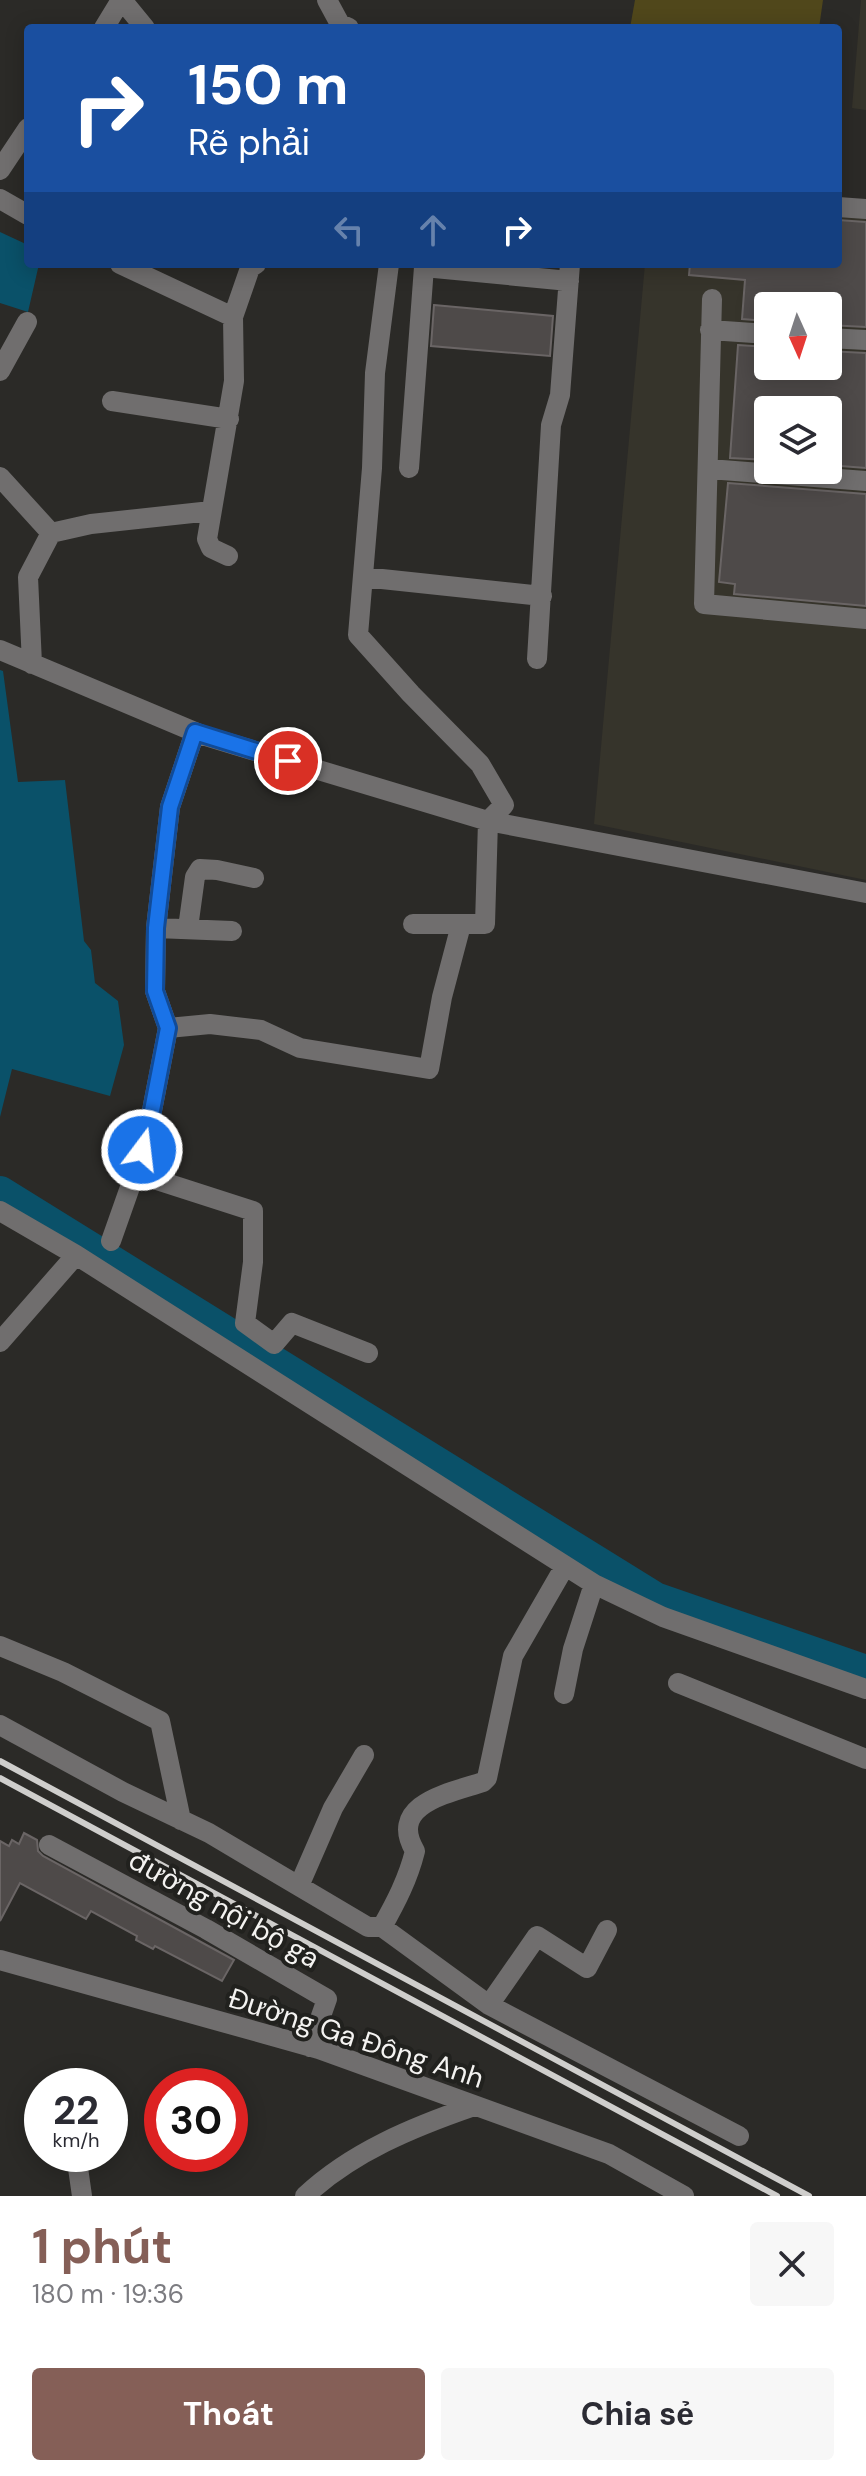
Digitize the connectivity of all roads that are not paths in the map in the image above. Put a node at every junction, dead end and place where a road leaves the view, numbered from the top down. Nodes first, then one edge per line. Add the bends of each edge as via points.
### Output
1 (122, 0) edge
2 (327, 0) edge
3 (107, 24) edge
4 (142, 24) edge
5 (340, 24) edge
6 (24, 134) edge
7 (0, 170) edge
8 (0, 199) edge
9 (842, 207) edge
10 (866, 209) edge
11 (24, 213) edge
12 (129, 268) edge
13 (250, 268) edge
14 (388, 268) edge
15 (424, 268) edge
16 (472, 268) edge
17 (569, 272) edge
18 (712, 299) dead end
19 (233, 317) junction
20 (27, 322) dead end
21 (710, 330) junction
22 (754, 333) edge
23 (842, 339) edge
24 (866, 340) edge
25 (0, 371) edge
26 (112, 401) dead end
27 (229, 419) junction
28 (409, 468) dead end
29 (709, 469) junction
30 (0, 477) edge
31 (866, 481) edge
32 (211, 511) junction
33 (51, 533) junction
34 (228, 556) dead end
35 (363, 577) junction
36 (542, 596) junction
37 (866, 619) edge
38 (0, 650) edge
39 (537, 659) dead end
40 (32, 664) junction
41 (195, 732) junction
42 (488, 821) junction
43 (254, 878) dead end
44 (866, 893) edge
45 (413, 924) dead end
46 (461, 925) junction
47 (156, 928) junction
48 (188, 928) junction
49 (232, 931) dead end
50 (168, 1028) junction
51 (135, 1173) junction
52 (0, 1211) edge
53 (111, 1241) dead end
54 (76, 1255) junction
55 (0, 1342) edge
56 (368, 1353) dead end
57 (565, 1566) junction
58 (594, 1584) junction
59 (0, 1646) edge
60 (678, 1683) dead end
61 (866, 1689) edge
62 (564, 1694) dead end
63 (0, 1725) edge
64 (364, 1755) dead end
65 (866, 1759) edge
66 (181, 1820) junction
67 (49, 1845) dead end
68 (299, 1886) junction
69 (382, 1927) junction
70 (607, 1930) dead end
71 (0, 1960) edge
72 (489, 2005) junction
73 (310, 2047) junction
74 (474, 2106) junction
75 (739, 2136) dead end
76 (79, 2172) edge
77 (82, 2196) edge
78 (305, 2196) edge
79 (684, 2196) edge

1 - 3 street
1 - 4 street
2 - 5 street
6 - 7 street
8 - 11 street
9 - 10 street
12 - 19 street
13 - 19 street
14 - 35 street via 375,373
15 - 28 street
16 - 17 street
17 - 36 street via 560,395 551,425
18 - 21 street
19 - 27 street
20 - 25 street
21 - 22 street
21 - 29 street
23 - 24 street
26 - 27 street
27 - 32 street
29 - 31 street
29 - 37 street via 704,604
30 - 33 street
32 - 33 street
32 - 34 street via 207,539 211,548
33 - 40 street via 28,577
35 - 36 street
35 - 42 street via 358,635 480,764 504,805
36 - 39 street
38 - 40 street
40 - 41 street
41 - 42 street
41 - 47 street via 170,807
42 - 44 street
42 - 46 street via 485,924
43 - 48 street via 200,869
45 - 46 street
46 - 50 street via 429,1069 300,1048 261,1030 210,1024
47 - 48 street
47 - 50 street via 155,991
48 - 49 street
50 - 51 street
51 - 53 street
51 - 56 street via 253,1211 245,1323 274,1344 292,1323
52 - 54 street
54 - 55 street
54 - 57 street
57 - 58 street
57 - 69 street via 513,1656 487,1778 414,1811 407,1825 414,1857
58 - 61 street via 663,1617
58 - 62 street
59 - 66 street via 160,1721
60 - 65 street
63 - 66 street
64 - 68 street via 333,1808
66 - 68 street
67 - 73 street, đường nội bộ ga via 327,1999
68 - 69 street via 368,1927
69 - 72 street
70 - 72 street via 587,1968 537,1936
71 - 73 street, Đường Ga Đông Anh
72 - 75 street
73 - 74 street, Đường Ga Đông Anh
74 - 78 street via 373,2148
74 - 79 street, Đường Ga Đông Anh via 609,2154
76 - 77 street

